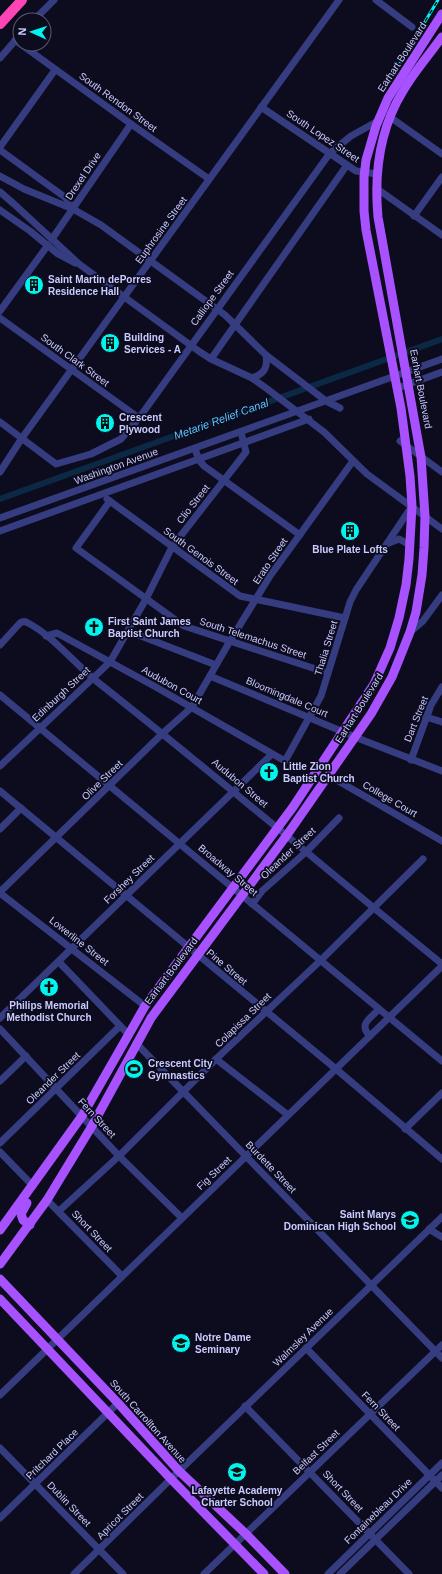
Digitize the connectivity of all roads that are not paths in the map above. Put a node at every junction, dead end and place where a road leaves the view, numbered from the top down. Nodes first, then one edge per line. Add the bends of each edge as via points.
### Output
1 (22, 0) edge
2 (54, 0) edge
3 (339, 0) edge
4 (376, 0) edge
5 (42, 12) edge
6 (442, 14) edge
7 (0, 24) edge
8 (412, 26) dead end
9 (442, 37) edge
10 (12, 45) edge
11 (439, 47) edge
12 (34, 52) edge
13 (0, 58) edge
14 (55, 70) junction
15 (261, 107) junction
16 (390, 117) junction
17 (378, 121) junction
18 (131, 124) junction
19 (0, 147) edge
20 (0, 150) edge
21 (330, 153) junction
22 (442, 154) edge
23 (347, 165) junction
24 (365, 172) junction
25 (377, 174) junction
26 (0, 176) edge
27 (442, 177) edge
28 (209, 179) junction
29 (376, 188) junction
30 (0, 192) edge
31 (73, 209) junction
32 (0, 210) edge
33 (414, 216) junction
34 (442, 235) edge
35 (50, 242) junction
36 (151, 261) junction
37 (125, 297) junction
38 (216, 308) junction
39 (0, 310) edge
40 (0, 318) edge
41 (396, 318) junction
42 (385, 320) junction
43 (235, 323) junction
44 (190, 345) junction
45 (266, 355) junction
46 (211, 359) junction
47 (442, 359) edge
48 (405, 368) junction
49 (72, 370) junction
50 (394, 372) junction
51 (442, 372) edge
52 (252, 378) junction
53 (408, 384) junction
54 (398, 388) junction
55 (326, 401) junction
56 (340, 408) dead end
57 (296, 412) junction
58 (139, 418) junction
59 (309, 419) junction
60 (0, 422) edge
61 (241, 432) junction
62 (22, 438) junction
63 (244, 444) junction
64 (403, 444) junction
65 (195, 449) junction
66 (422, 457) junction
67 (199, 460) junction
68 (353, 461) junction
69 (156, 462) junction
70 (442, 471) edge
71 (0, 472) edge
72 (160, 474) junction
73 (224, 481) junction
74 (102, 495) junction
75 (50, 501) junction
76 (110, 501) junction
77 (412, 506) junction
78 (54, 512) junction
79 (425, 516) junction
80 (0, 518) edge
81 (442, 529) edge
82 (0, 531) edge
83 (300, 535) junction
84 (388, 544) junction
85 (410, 545) junction
86 (172, 547) junction
87 (408, 572) junction
88 (422, 575) junction
89 (442, 595) edge
90 (146, 599) junction
91 (256, 600) junction
92 (345, 618) junction
93 (128, 631) junction
94 (410, 632) junction
95 (46, 636) junction
96 (230, 641) junction
97 (0, 645) edge
98 (110, 662) junction
99 (216, 665) junction
100 (328, 673) junction
101 (210, 676) junction
102 (93, 678) junction
103 (442, 687) edge
104 (0, 695) edge
105 (192, 707) junction
106 (426, 717) junction
107 (310, 718) junction
108 (442, 722) edge
109 (40, 728) junction
110 (343, 732) junction
111 (163, 733) junction
112 (355, 737) junction
113 (272, 754) junction
114 (285, 760) joint
115 (411, 760) junction
116 (0, 766) edge
117 (442, 771) edge
118 (328, 775) junction
119 (110, 786) junction
120 (0, 791) edge
121 (234, 791) junction
122 (21, 808) junction
123 (339, 818) dead end
124 (278, 828) junction
125 (0, 829) edge
126 (286, 835) junction
127 (56, 838) junction
128 (442, 841) edge
129 (180, 844) junction
130 (307, 851) junction
131 (423, 859) dead end
132 (234, 889) junction
133 (0, 893) edge
134 (126, 894) junction
135 (242, 896) junction
136 (252, 904) junction
137 (373, 908) junction
138 (72, 948) junction
139 (188, 948) junction
140 (197, 955) junction
141 (320, 961) junction
142 (59, 962) junction
143 (442, 965) edge
144 (145, 1006) junction
145 (379, 1009) junction
146 (266, 1012) junction
147 (0, 1018) edge
148 (389, 1018) junction
149 (120, 1026) junction
150 (0, 1029) edge
151 (128, 1034) junction
152 (370, 1036) junction
153 (136, 1043) junction
154 (26, 1056) junction
155 (216, 1059) junction
156 (442, 1061) edge
157 (336, 1070) junction
158 (0, 1081) edge
159 (56, 1089) junction
160 (184, 1092) junction
161 (442, 1093) edge
162 (288, 1115) junction
163 (82, 1116) junction
164 (92, 1126) junction
165 (405, 1129) junction
166 (0, 1143) edge
167 (0, 1152) edge
168 (119, 1156) junction
169 (246, 1156) junction
170 (442, 1159) edge
171 (49, 1163) junction
172 (33, 1186) junction
173 (49, 1196) junction
174 (59, 1211) junction
175 (442, 1217) edge
176 (182, 1218) junction
177 (30, 1225) junction
178 (429, 1229) junction
179 (0, 1230) edge
180 (442, 1237) edge
181 (0, 1264) edge
182 (122, 1276) junction
183 (0, 1279) edge
184 (371, 1285) junction
185 (0, 1300) edge
186 (23, 1303) junction
187 (13, 1313) junction
188 (57, 1339) junction
189 (442, 1344) edge
190 (47, 1348) junction
191 (306, 1348) junction
192 (435, 1351) junction
193 (442, 1358) edge
194 (0, 1395) edge
195 (118, 1403) junction
196 (245, 1406) junction
197 (109, 1413) junction
198 (370, 1414) junction
199 (0, 1448) edge
200 (442, 1463) edge
201 (179, 1471) junction
202 (310, 1472) junction
203 (430, 1475) junction
204 (442, 1475) edge
205 (171, 1479) junction
206 (436, 1482) junction
207 (36, 1484) junction
208 (442, 1488) edge
209 (0, 1518) edge
210 (370, 1533) junction
211 (246, 1534) junction
212 (376, 1539) junction
213 (235, 1544) junction
214 (100, 1550) junction
215 (74, 1574) edge
216 (123, 1574) edge
217 (204, 1574) edge
218 (264, 1574) edge
219 (284, 1574) edge
220 (328, 1574) edge
221 (340, 1574) edge
222 (408, 1574) edge

1 - 7 highway
2 - 5 street
3 - 15 street, Euphrosine Street
4 - 8 street
6 - 17 main road, Earhart Boulevard via 388,98
9 - 11 main road, Earhart Boulevard
10 - 13 street
11 - 16 main road, Earhart Boulevard via 403,91
12 - 14 street, South Rendon Street
14 - 18 street, South Rendon Street
14 - 19 street
15 - 21 street, South Lopez Street
15 - 28 street, Euphrosine Street
16 - 22 street
16 - 25 main road, Earhart Boulevard via 379,152
17 - 21 street, Calliope Street via 351,136
17 - 24 main road, Earhart Boulevard
18 - 28 street, South Rendon Street
18 - 31 street, Drexel Drive
20 - 31 street via 66,198
21 - 23 street, South Lopez Street
21 - 38 street, Calliope Street
23 - 24 street, South Lopez Street via 356,171
23 - 43 street
24 - 25 street, South Lopez Street
24 - 42 main road, Earhart Boulevard via 366,230
25 - 29 main road, Earhart Boulevard
26 - 31 street
27 - 33 street
28 - 36 street, Euphrosine Street
29 - 33 street
29 - 41 main road, Earhart Boulevard via 378,217
30 - 35 street
31 - 35 street, Drexel Drive
31 - 36 street via 101,225
32 - 35 street
33 - 34 street
35 - 37 street via 66,259 79,264
35 - 39 street, Drexel Drive
36 - 37 street, Euphrosine Street
36 - 38 street
37 - 44 street
37 - 49 street, Euphrosine Street
38 - 43 street
38 - 44 street, Calliope Street
40 - 49 street, South Clark Street
41 - 42 main road
41 - 48 main road, Earhart Boulevard
42 - 50 main road, Earhart Boulevard
43 - 45 street
43 - 46 street
44 - 46 street
44 - 58 street, Calliope Street
45 - 52 street via 266,368
45 - 55 street
46 - 52 street
47 - 48 street, Washington Avenue
48 - 50 street, Washington Avenue
48 - 53 main road, Earhart Boulevard
49 - 58 street, South Clark Street
49 - 62 street, Euphrosine Street
50 - 54 main road, Earhart Boulevard
50 - 55 street, Washington Avenue
51 - 53 street
52 - 57 street
53 - 54 street
53 - 66 main road, Earhart Boulevard
54 - 64 main road, Earhart Boulevard
55 - 56 street
55 - 57 street, Washington Avenue
57 - 59 street
57 - 61 street, Washington Avenue
58 - 62 street, Calliope Street via 122,439 113,444 91,454 56,464
59 - 63 street
59 - 68 street
60 - 62 street
61 - 63 street
61 - 65 street, Washington Avenue
62 - 71 street, Euphrosine Street
63 - 67 street
63 - 73 street, Clio Street via 246,452
64 - 66 street
64 - 77 main road, Earhart Boulevard
65 - 67 street
65 - 69 street, Washington Avenue
66 - 70 street
66 - 79 main road, Earhart Boulevard
67 - 72 street
67 - 73 street
68 - 77 street
68 - 83 street, Erato Street
69 - 72 street
69 - 75 street, Washington Avenue
72 - 74 street
73 - 83 street
73 - 86 street, Clio Street
74 - 76 street, South Genois Street
74 - 78 street
75 - 78 street
75 - 80 street, Washington Avenue
76 - 86 street, South Genois Street
76 - 90 street, South Telemachus Street via 76,548
77 - 79 street
77 - 84 street, Thalia Street
77 - 85 main road, Earhart Boulevard
78 - 82 street
79 - 81 street
79 - 88 main road, Earhart Boulevard
83 - 91 street, Erato Street
84 - 85 street via 399,539
84 - 92 street, Thalia Street via 356,590
85 - 87 main road, Earhart Boulevard
86 - 90 street, Clio Street
86 - 91 street, South Genois Street via 240,596
87 - 88 main road
87 - 110 main road, Earhart Boulevard via 396,631 382,669
88 - 94 main road, Earhart Boulevard
89 - 94 street via 423,621
90 - 93 street, Clio Street
90 - 96 street, South Telemachus Street via 184,626
91 - 92 street, South Genois Street
91 - 96 street, Erato Street
92 - 100 street, Thalia Street
93 - 98 street, Edinburgh Street
93 - 99 street
94 - 112 main road, Earhart Boulevard via 384,692
95 - 97 street, Audubon Street via 23,621
95 - 98 street, Audubon Court via 57,633
95 - 102 street, Audubon Street
96 - 99 street, Erato Street
96 - 100 street, South Telemachus Street
98 - 102 street, Edinburgh Street
98 - 105 street, Audubon Court
99 - 101 street, Erato Street
100 - 107 street, Thalia Street via 321,696
101 - 105 street, Olive Street
101 - 107 street, Bloomingdale Court
102 - 109 street, Edinburgh Street
102 - 111 street, Audubon Street
103 - 106 street, Dart Street
104 - 109 street, Broadway Street
105 - 111 street, Olive Street
105 - 113 street, Audubon Court
106 - 108 street
106 - 115 street, Dart Street
107 - 110 street, Bloomingdale Court
107 - 114 street, Thalia Street
109 - 116 street, Edinburgh Street
109 - 119 street, Broadway Street
110 - 112 street, Bloomingdale Court
110 - 124 main road, Earhart Boulevard
111 - 119 street, Olive Street
111 - 121 street, Audubon Street
112 - 115 street, Bloomingdale Court
112 - 118 main road, Earhart Boulevard
113 - 114 street, Audubon Court
113 - 121 street, Forshey Street
115 - 117 street, Bloomingdale Court
118 - 126 main road, Earhart Boulevard
118 - 128 street, College Court
119 - 127 street, Olive Street
119 - 129 street, Broadway Street
120 - 122 street, Pine Street
121 - 124 street, Audubon Street
121 - 129 street, Forshey Street
122 - 125 street
122 - 127 street, Pine Street
123 - 130 street, Oleander Street
124 - 126 street, Audubon Street
124 - 132 main road, Earhart Boulevard
126 - 130 street, Audubon Street
126 - 135 main road, Earhart Boulevard
127 - 133 street, Olive Street
127 - 134 street, Pine Street
129 - 132 street, Broadway Street
129 - 134 street, Forshey Street
130 - 136 street, Oleander Street via 271,882
130 - 137 street, Audubon Street
131 - 137 street, Colapissa Street
132 - 135 street, Broadway Street
132 - 139 main road, Earhart Boulevard
133 - 138 street, Lowerline Street
134 - 138 street, Forshey Street
134 - 139 street, Pine Street
135 - 136 street, Broadway Street
135 - 140 main road, Earhart Boulevard
136 - 141 street, Broadway Street
137 - 141 street, Colapissa Street
137 - 143 street, Audubon Street
138 - 142 street, Forshey Street
138 - 144 street, Lowerline Street
139 - 140 street, Pine Street
139 - 144 main road, Earhart Boulevard
140 - 146 street, Pine Street
140 - 153 main road, Earhart Boulevard via 155,1012
141 - 145 street, Broadway Street
141 - 146 street, Colapissa Street
142 - 147 street, Forshey Street
142 - 149 street
143 - 148 street, Fig Street
144 - 151 main road, Earhart Boulevard
145 - 148 street, Broadway Street
145 - 152 street via 364,1028
146 - 155 street, Colapissa Street
146 - 157 street, Pine Street
148 - 152 street, Fig Street
148 - 156 street, Broadway Street
149 - 151 street
149 - 159 street, Oleander Street
150 - 154 street, Fern Street
151 - 163 main road, Earhart Boulevard
152 - 157 street, Fig Street
153 - 160 street, Burdette Street
153 - 164 main road, Earhart Boulevard
154 - 158 street
154 - 159 street, Fern Street
155 - 160 street, Colapissa Street
155 - 162 street
157 - 162 street, Fig Street
157 - 165 street, Pine Street
159 - 163 street, Fern Street
159 - 166 street, Oleander Street
160 - 168 street, Colapissa Street
160 - 169 street, Burdette Street
161 - 165 street
162 - 169 street, Fig Street
163 - 164 street, Fern Street
163 - 171 main road, Earhart Boulevard
164 - 168 street, Fern Street
164 - 173 main road, Earhart Boulevard
165 - 170 street, Pine Street
167 - 172 street
168 - 174 street, Colapissa Street
168 - 176 street, Fern Street
169 - 176 street, Fig Street
169 - 184 street, Burdette Street
171 - 172 main road, Earhart Boulevard
171 - 173 main road via 58,1158 62,1161
172 - 177 main road via 21,1214 23,1220
172 - 179 main road, Earhart Boulevard
173 - 174 street, Short Street
173 - 177 main road, Earhart Boulevard
174 - 182 street, Short Street
175 - 178 street, Walmsley Avenue
176 - 182 street, Fig Street
177 - 181 main road, Earhart Boulevard
178 - 180 street
178 - 184 street, Walmsley Avenue
182 - 188 street, Fig Street
183 - 186 main road, South Carrollton Avenue
184 - 191 street, Walmsley Avenue
184 - 192 street, Burdette Street
185 - 187 main road
186 - 187 main road
186 - 188 main road, South Carrollton Avenue
187 - 190 main road
188 - 190 street, Fig Street
188 - 195 main road, South Carrollton Avenue
189 - 192 street, Belfast Street
190 - 194 street, Fig Street
190 - 197 main road
191 - 196 street, Walmsley Avenue
191 - 198 street, Fern Street
192 - 193 street, Burdette Street
192 - 198 street, Belfast Street
195 - 197 street, Pritchard Place
195 - 201 main road, South Carrollton Avenue
196 - 201 street, Walmsley Avenue
196 - 202 street, Short Street
197 - 205 main road
197 - 207 street, Pritchard Place
198 - 202 street, Belfast Street
198 - 203 street, Fern Street
199 - 207 street, Dublin Street
200 - 203 street, Fontainebleau Drive
201 - 205 street, Apricot Street
201 - 211 main road, South Carrollton Avenue
202 - 210 street, Short Street
202 - 211 street, Belfast Street
203 - 206 street, Fern Street
203 - 210 street, Fontainebleau Drive
204 - 206 street, Fontainebleau Drive
205 - 213 main road
205 - 214 street, Apricot Street
206 - 208 street, Fern Street
206 - 212 street, Fontainebleau Drive
207 - 209 street, Pritchard Place
207 - 214 street, Dublin Street
210 - 212 street, Short Street
210 - 220 street, Fontainebleau Drive
211 - 213 street, Belfast Street
211 - 219 main road, South Carrollton Avenue
212 - 221 street, Fontainebleau Drive
212 - 222 street, Short Street
213 - 217 street, Belfast Street
213 - 218 main road
214 - 215 street, Apricot Street
214 - 216 street, Dublin Street

